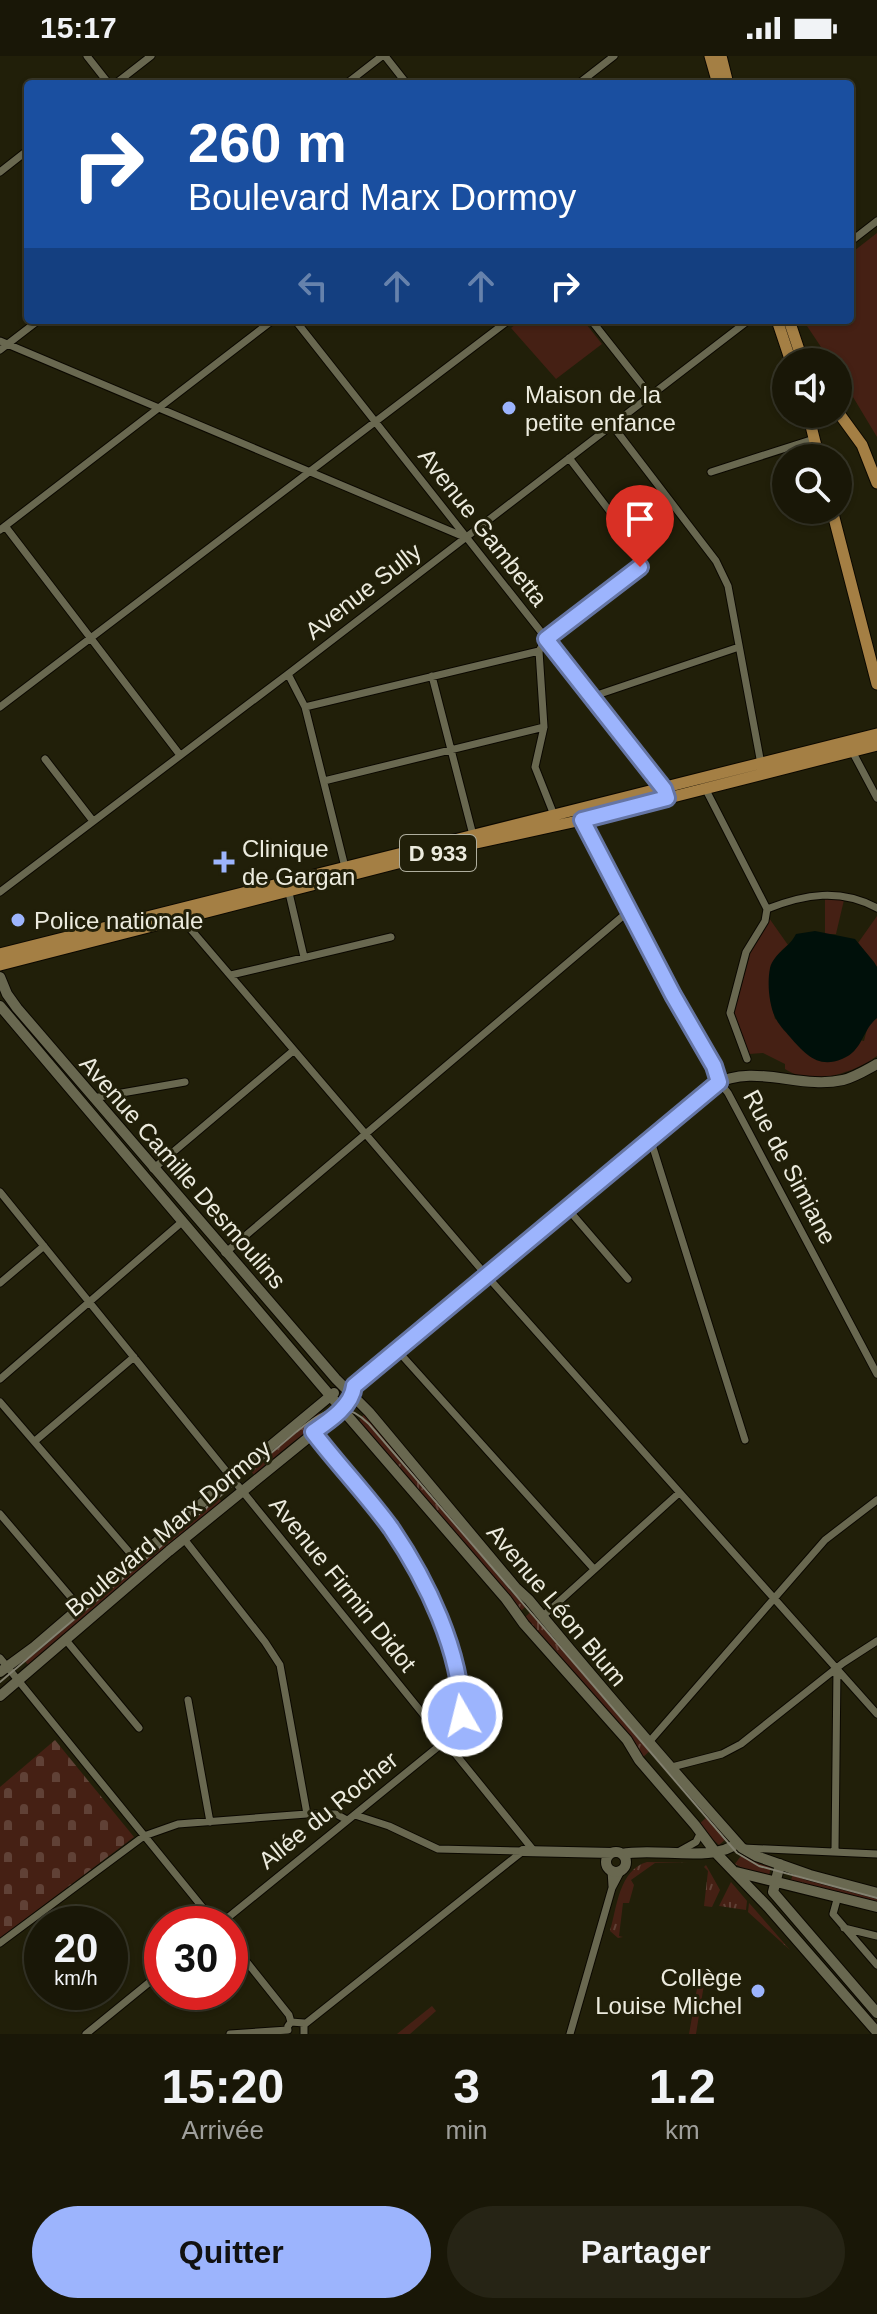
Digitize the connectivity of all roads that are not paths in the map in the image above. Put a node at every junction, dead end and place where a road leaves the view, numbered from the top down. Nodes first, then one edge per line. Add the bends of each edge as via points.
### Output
1 (87, 56) edge
2 (151, 56) edge
3 (383, 56) edge
4 (614, 56) edge
5 (710, 56) edge
6 (721, 56) edge
7 (108, 80) edge
8 (118, 80) edge
9 (351, 80) edge
10 (404, 80) edge
11 (583, 80) edge
12 (717, 80) edge
13 (727, 80) edge
14 (24, 153) edge
15 (0, 172) edge
16 (877, 221) edge
17 (854, 239) edge
18 (33, 324) edge
19 (268, 324) edge
20 (298, 324) edge
21 (504, 324) edge
22 (594, 324) edge
23 (744, 324) edge
24 (778, 324) edge
25 (790, 324) edge
26 (4, 342) edge
27 (786, 348) edge
28 (798, 348) edge
29 (0, 350) edge
30 (651, 396) junction
31 (159, 408) junction
32 (374, 422) junction
33 (612, 425) junction
34 (811, 428) edge
35 (850, 428) edge
36 (814, 439) junction
37 (815, 444) edge
38 (569, 458) junction
39 (308, 470) junction
40 (711, 472) dead end
41 (877, 483) edge
42 (618, 522) dead end
43 (836, 524) edge
44 (2, 528) edge
45 (465, 537) junction
46 (640, 567) dead end
47 (91, 637) junction
48 (546, 639) junction
49 (739, 647) junction
50 (539, 651) junction
51 (288, 674) junction
52 (432, 676) junction
53 (877, 684) edge
54 (591, 697) junction
55 (0, 707) edge
56 (305, 707) junction
57 (544, 727) junction
58 (877, 734) edge
59 (877, 745) edge
60 (451, 749) junction
61 (852, 751) junction
62 (180, 755) junction
63 (45, 759) dead end
64 (761, 764) junction
65 (324, 781) junction
66 (705, 788) junction
67 (666, 793) junction
68 (877, 798) edge
69 (580, 814) junction
70 (554, 815) junction
71 (93, 821) junction
72 (473, 835) junction
73 (345, 867) junction
74 (0, 892) edge
75 (289, 893) junction
76 (877, 908) edge
77 (767, 909) junction
78 (630, 910) junction
79 (182, 919) junction
80 (391, 937) dead end
81 (0, 954) edge
82 (304, 957) junction
83 (0, 965) edge
84 (231, 975) junction
85 (0, 977) edge
86 (0, 1006) edge
87 (293, 1051) junction
88 (747, 1059) dead end
89 (877, 1064) edge
90 (185, 1082) dead end
91 (719, 1082) junction
92 (93, 1098) junction
93 (366, 1135) junction
94 (650, 1138) junction
95 (153, 1169) junction
96 (0, 1192) edge
97 (567, 1208) junction
98 (183, 1221) junction
99 (44, 1246) junction
100 (225, 1253) junction
101 (486, 1275) junction
102 (628, 1279) dead end
103 (0, 1283) edge
104 (89, 1303) junction
105 (397, 1350) junction
106 (134, 1357) junction
107 (877, 1374) edge
108 (0, 1379) edge
109 (350, 1389) junction
110 (331, 1396) junction
111 (0, 1402) edge
112 (341, 1409) junction
113 (313, 1432) junction
114 (745, 1440) dead end
115 (35, 1441) junction
116 (231, 1478) junction
117 (243, 1492) junction
118 (679, 1493) junction
119 (877, 1500) edge
120 (0, 1514) edge
121 (184, 1539) junction
122 (136, 1560) junction
123 (593, 1568) junction
124 (775, 1599) junction
125 (80, 1608) junction
126 (543, 1616) junction
127 (65, 1639) junction
128 (877, 1641) edge
129 (2, 1665) edge
130 (837, 1668) junction
131 (20, 1681) junction
132 (0, 1696) edge
133 (188, 1700) dead end
134 (877, 1714) edge
135 (139, 1728) dead end
136 (650, 1741) junction
137 (444, 1742) junction
138 (672, 1767) junction
139 (307, 1814) junction
140 (355, 1815) junction
141 (347, 1820) junction
142 (210, 1822) junction
143 (701, 1832) junction
144 (144, 1836) junction
145 (739, 1846) junction
146 (785, 1849) junction
147 (835, 1850) junction
148 (528, 1851) junction
149 (678, 1852) junction
150 (716, 1853) junction
151 (877, 1854) edge
152 (616, 1862) junction
153 (780, 1864) junction
154 (735, 1872) junction
155 (775, 1882) junction
156 (798, 1888) junction
157 (877, 1893) edge
158 (838, 1896) junction
159 (203, 1906) edge
160 (240, 1906) edge
161 (786, 1907) junction
162 (877, 1907) edge
163 (844, 1927) junction
164 (877, 1936) edge
165 (0, 1943) edge
166 (248, 1964) edge
167 (877, 1965) edge
168 (144, 1987) edge
169 (877, 2013) edge
170 (290, 2029) edge
171 (305, 2032) edge
172 (877, 2032) edge
173 (86, 2034) edge
174 (230, 2034) edge
175 (570, 2034) edge

1 - 7 street
2 - 8 street
3 - 9 street
3 - 10 street
4 - 11 street
5 - 12 main road
6 - 13 main road
14 - 15 street
16 - 17 street
18 - 26 street
19 - 31 street
20 - 32 street, Avenue Gambetta
21 - 32 street
22 - 30 street
23 - 30 street, Avenue Sully
24 - 27 main road
25 - 28 main road
26 - 29 street
26 - 31 street
30 - 33 street, Avenue Sully
31 - 39 street
31 - 44 street
32 - 39 street
32 - 45 street, Avenue Gambetta
33 - 38 street, Avenue Sully
33 - 49 street via 716,561 728,586
34 - 36 main road
35 - 41 main road
36 - 37 main road
36 - 40 street
38 - 42 street
38 - 45 street, Avenue Sully
39 - 45 street
39 - 47 street
43 - 53 main road
44 - 47 street
45 - 48 street, Avenue Gambetta
45 - 51 street, Avenue Sully
46 - 48 street
47 - 55 street
47 - 62 street
48 - 50 street
48 - 54 street, Avenue Gambetta
49 - 54 street
49 - 64 street
50 - 52 street
50 - 57 street
51 - 56 street
51 - 62 street, Avenue Sully
52 - 56 street
52 - 60 street
54 - 67 street, Avenue Gambetta
56 - 65 street
57 - 60 street
57 - 70 street via 535,767
58 - 64 main road, D 933
59 - 61 main road, D 933
60 - 65 street
60 - 72 street
61 - 66 main road, D 933
61 - 68 street
62 - 71 street, Avenue Sully
63 - 71 street
64 - 67 main road, D 933
65 - 73 street
66 - 67 main road, D 933
66 - 77 street
67 - 69 main road, D 933
69 - 70 main road, D 933
69 - 75 main road, D 933
69 - 78 street, Rue de Simiane
70 - 72 main road, D 933
71 - 74 street, Avenue Sully
72 - 73 main road, D 933
73 - 81 main road, D 933
75 - 79 main road, D 933
75 - 82 street
76 - 77 street via 820,893
77 - 88 street via 746,952 730,1013
78 - 91 street, Rue de Simiane
78 - 93 street
79 - 83 main road, D 933
79 - 84 street
80 - 82 street
82 - 84 street
84 - 87 street
85 - 92 main road, Avenue Camille Desmoulins via 9,998
86 - 98 main road, Avenue Camille Desmoulins
87 - 93 street
87 - 95 street
89 - 91 main road via 842,1080 739,1075
90 - 92 street
91 - 94 main road
91 - 107 street, Rue de Simiane
92 - 95 main road, Avenue Camille Desmoulins
93 - 100 street
93 - 101 street
94 - 97 main road
94 - 114 street
95 - 100 main road, Avenue Camille Desmoulins
96 - 99 street, Avenue Firmin Didot
97 - 101 main road
97 - 102 street
98 - 104 street
98 - 110 main road, Avenue Camille Desmoulins
99 - 103 street
99 - 104 street, Avenue Firmin Didot
100 - 109 main road, Avenue Camille Desmoulins
101 - 105 main road
101 - 118 street
104 - 106 street, Avenue Firmin Didot
104 - 108 street
105 - 109 main road
105 - 123 street
106 - 115 street
106 - 116 street, Avenue Firmin Didot
109 - 110 main road, Boulevard Marx Dormoy
109 - 112 main road, Boulevard Marx Dormoy
109 - 126 main road, Avenue Léon Blum
110 - 112 main road, Avenue Léon Blum
110 - 116 main road, Boulevard Marx Dormoy
111 - 115 street
112 - 113 main road, Boulevard Marx Dormoy
112 - 143 main road, Avenue Léon Blum
113 - 117 main road, Boulevard Marx Dormoy
113 - 137 street, Allée du Rocher via 389,1526 440,1621 462,1703 460,1725
115 - 122 street
116 - 117 street, Avenue Firmin Didot
116 - 122 main road, Boulevard Marx Dormoy
117 - 121 main road, Boulevard Marx Dormoy
117 - 137 street, Avenue Firmin Didot
118 - 123 street
118 - 124 street
119 - 124 street via 825,1540
120 - 125 street
121 - 127 main road, Boulevard Marx Dormoy
121 - 139 street via 280,1665
122 - 125 main road, Boulevard Marx Dormoy
123 - 126 street
124 - 130 street
124 - 136 street
125 - 129 main road, Boulevard Marx Dormoy
126 - 136 main road, Avenue Léon Blum
127 - 131 main road, Boulevard Marx Dormoy
127 - 135 street
128 - 130 street
129 - 131 street
130 - 134 street
130 - 138 street via 741,1744
130 - 147 street
131 - 132 main road, Boulevard Marx Dormoy
131 - 144 street
133 - 142 street
136 - 138 main road, Avenue Léon Blum
137 - 140 street, Allée du Rocher
137 - 148 street, Avenue Firmin Didot
138 - 145 main road, Avenue Léon Blum
139 - 141 street via 336,1814
139 - 142 street
140 - 141 street, Allée du Rocher
140 - 148 street via 438,1849
141 - 160 street, Allée du Rocher
142 - 144 street via 178,1824
143 - 149 street via 696,1842
143 - 150 main road, Avenue Léon Blum
144 - 159 street
144 - 165 street
145 - 146 street
145 - 150 main road
145 - 153 main road
146 - 147 street
146 - 153 street
147 - 151 street
148 - 152 main road via 590,1851
148 - 171 street
149 - 150 main road
149 - 152 main road via 644,1851
150 - 154 main road, Avenue Léon Blum
152 - 175 street
153 - 155 main road
153 - 157 main road
154 - 155 main road
154 - 172 main road, Avenue Léon Blum
155 - 156 main road
155 - 161 main road via 773,1892
156 - 158 main road
156 - 161 main road
158 - 162 main road
158 - 163 street via 833,1914
161 - 169 main road
163 - 164 street
163 - 167 street
166 - 170 street via 289,2015
168 - 173 street
170 - 171 street
170 - 174 street

